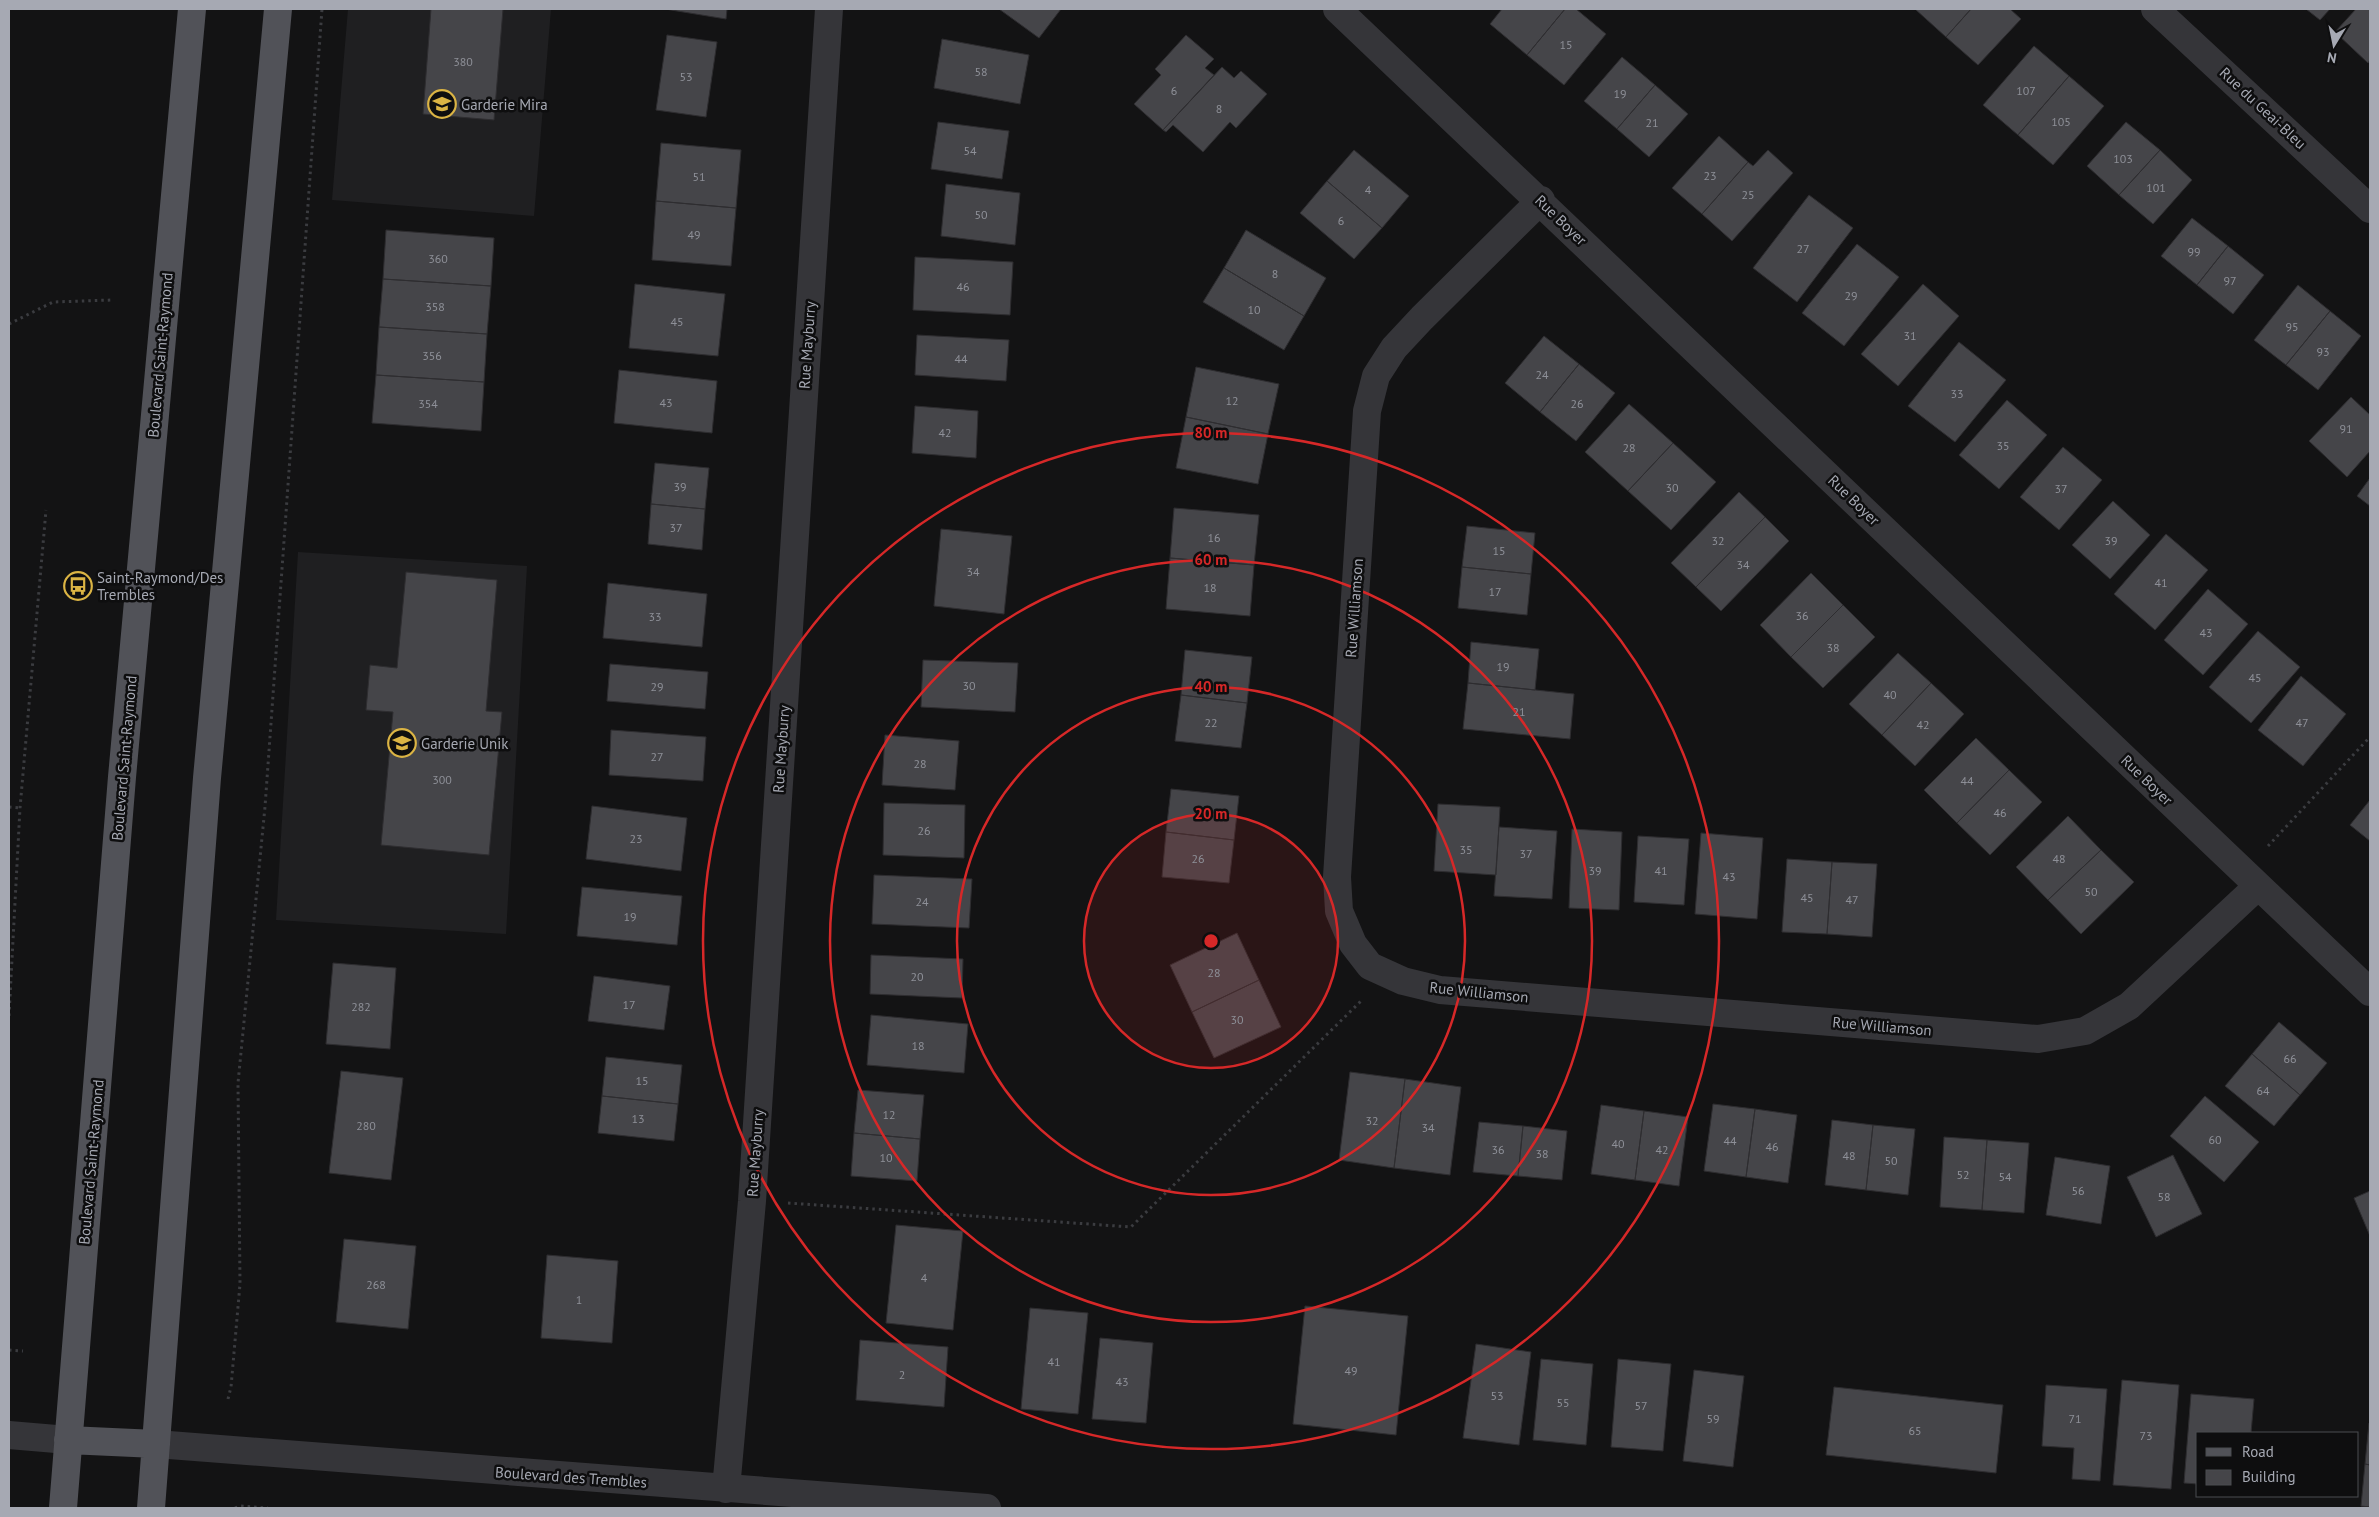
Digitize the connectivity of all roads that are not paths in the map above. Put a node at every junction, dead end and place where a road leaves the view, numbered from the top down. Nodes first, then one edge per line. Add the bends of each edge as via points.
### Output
1 (192, 9) edge
2 (278, 9) edge
3 (829, 9) edge
4 (1337, 9) edge
5 (2155, 9) edge
6 (1541, 200) junction
7 (2370, 209) edge
8 (2250, 878) junction
9 (2370, 992) edge
10 (9, 1435) edge
11 (68, 1440) junction
12 (156, 1444) junction
13 (726, 1489) junction
14 (63, 1508) edge
15 (151, 1508) edge
16 (987, 1508) edge

1 - 11 main road, Boulevard Saint-Raymond via 122,777
2 - 12 main road via 207,778
3 - 13 street, Rue Mayburry via 752,1200
4 - 6 street, Rue Boyer
5 - 7 street, Rue du Geai-Bleu
6 - 8 street, Rue Boyer
6 - 8 street, Rue Williamson via 1394,348 1376,376 1367,411 1337,877 1339,912 1353,944 1370,966 1403,981 1440,990 2038,1039 2084,1031 2129,1006
8 - 9 street, Rue Boyer
10 - 11 street
11 - 12 main road
11 - 14 main road, Boulevard Saint-Raymond
12 - 13 street, Boulevard des Trembles
12 - 15 main road
13 - 16 street, Boulevard des Trembles

